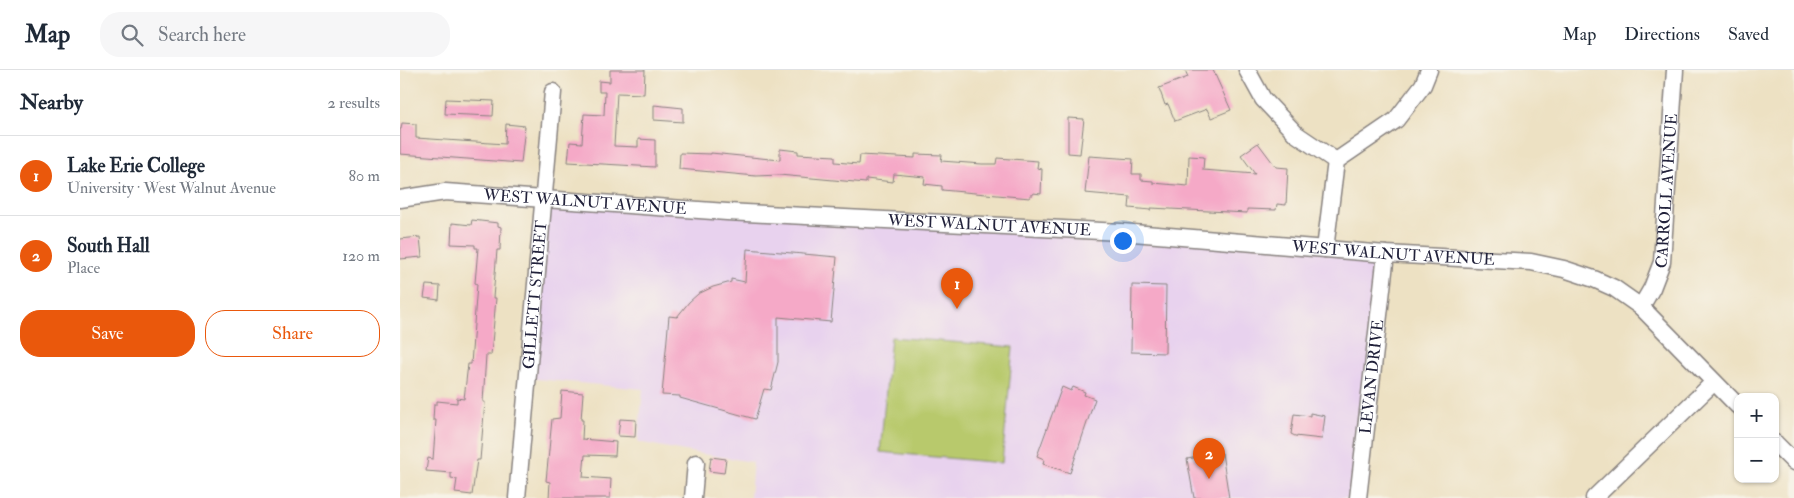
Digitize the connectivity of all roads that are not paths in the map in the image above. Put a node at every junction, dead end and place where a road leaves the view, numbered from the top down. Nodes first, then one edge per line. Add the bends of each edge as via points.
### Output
1 (1247, 70) edge
2 (1429, 70) edge
3 (1676, 70) edge
4 (553, 92) dead end
5 (1336, 161) junction
6 (543, 198) junction
7 (400, 199) edge
8 (1325, 248) junction
9 (1386, 254) junction
10 (1641, 307) junction
11 (1714, 382) junction
12 (1734, 402) edge
13 (1779, 447) edge
14 (1794, 462) edge
15 (696, 463) dead end
16 (517, 498) edge
17 (693, 498) edge
18 (1358, 498) edge
19 (1594, 498) edge

1 - 5 street via 1262,99 1296,134
2 - 5 street via 1423,85 1396,120
3 - 10 street, CARROLL AVENUE via 1662,262
4 - 6 street, GILLETT STREET
5 - 8 street
6 - 7 street, WEST WALNUT AVENUE via 445,192
6 - 8 street, WEST WALNUT AVENUE via 727,212 1121,232
6 - 16 street, GILLETT STREET
8 - 9 street, WEST WALNUT AVENUE
9 - 10 street, WEST WALNUT AVENUE via 1531,262 1594,279 1614,288
9 - 18 street, LEVAN DRIVE
10 - 11 street, WEST WALNUT AVENUE
11 - 12 street, WEST WALNUT AVENUE
11 - 19 street
13 - 14 street
15 - 17 street

